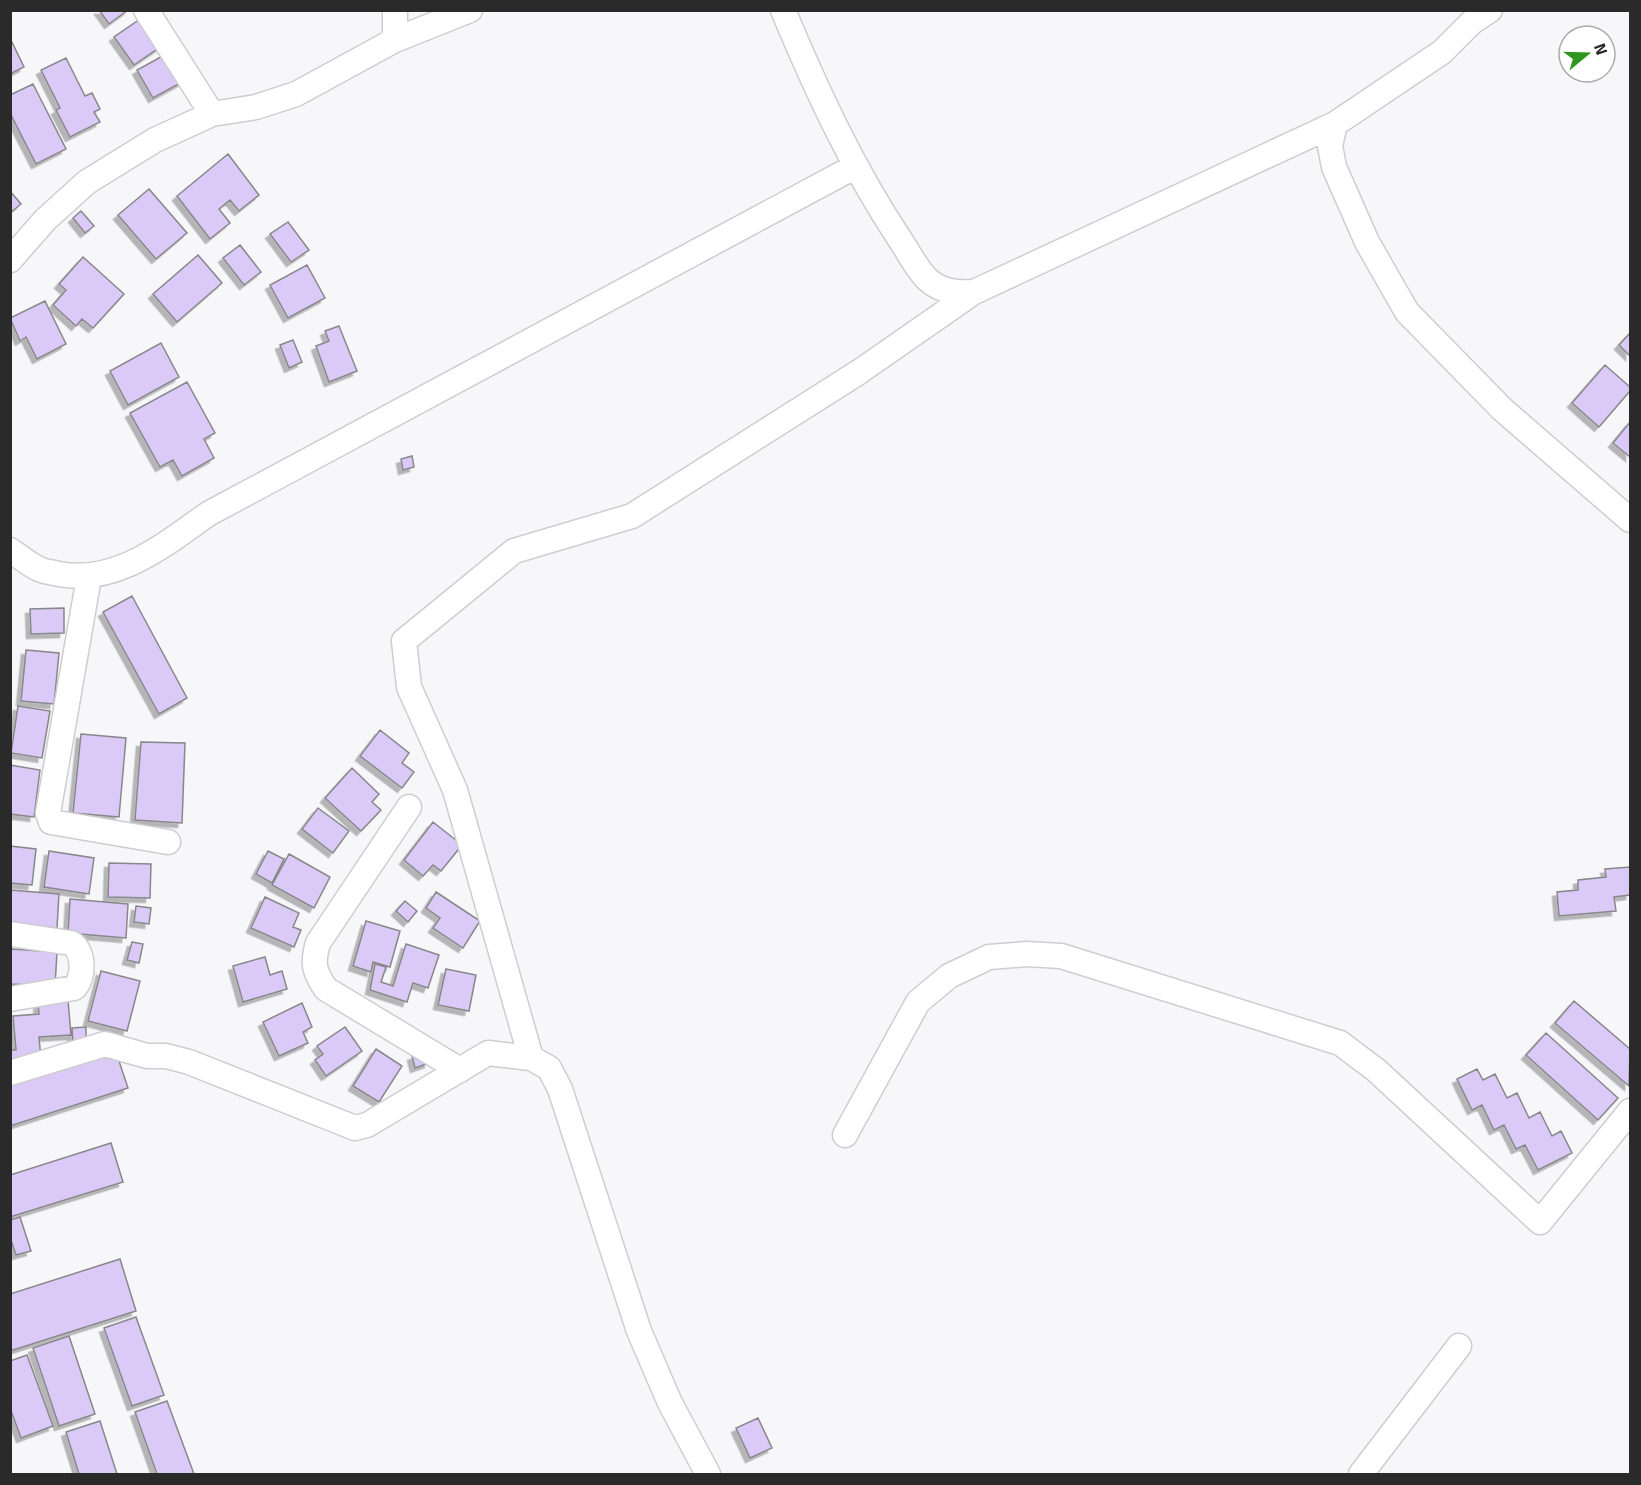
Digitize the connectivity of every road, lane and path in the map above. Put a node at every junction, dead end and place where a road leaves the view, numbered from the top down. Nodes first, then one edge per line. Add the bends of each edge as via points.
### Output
1 (146, 10) edge
2 (395, 10) edge
3 (470, 10) edge
4 (783, 10) edge
5 (1477, 14) edge
6 (395, 40) junction
7 (212, 114) junction
8 (1335, 124) junction
9 (856, 166) junction
10 (10, 260) edge
11 (974, 292) junction
12 (1630, 520) edge
13 (10, 549) edge
14 (89, 577) junction
15 (409, 807) dead end
16 (168, 842) dead end
17 (10, 934) edge
18 (10, 999) edge
19 (531, 1058) junction
20 (460, 1070) junction
21 (10, 1073) edge
22 (1630, 1111) edge
23 (845, 1135) dead end
24 (1459, 1346) dead end
25 (708, 1474) edge
26 (1360, 1474) edge

1 - 7 street
2 - 6 street
3 - 6 street
4 - 9 street
5 - 8 street via 1442,52
6 - 7 street via 296,94 256,107
7 - 10 street via 155,140 87,182 45,220
8 - 11 street
8 - 12 street via 1330,146 1334,167 1367,242 1407,312 1502,409
9 - 11 street via 926,278 954,293
9 - 14 street via 208,513 150,554
11 - 19 street via 859,372 632,516 514,551 404,641 410,687 455,790
13 - 14 street via 38,570
14 - 16 street via 48,813 51,822
15 - 20 street via 318,943 313,960 315,974 326,989
17 - 18 street via 71,943 82,956 74,988
19 - 20 street via 488,1053
19 - 25 street via 549,1068 560,1089 639,1331 670,1403
20 - 21 street via 367,1125 355,1128 189,1062 105,1044
22 - 23 street via 1540,1222 1376,1070 1340,1042 1061,956 1027,954 989,957 949,976 918,1002
24 - 26 street

